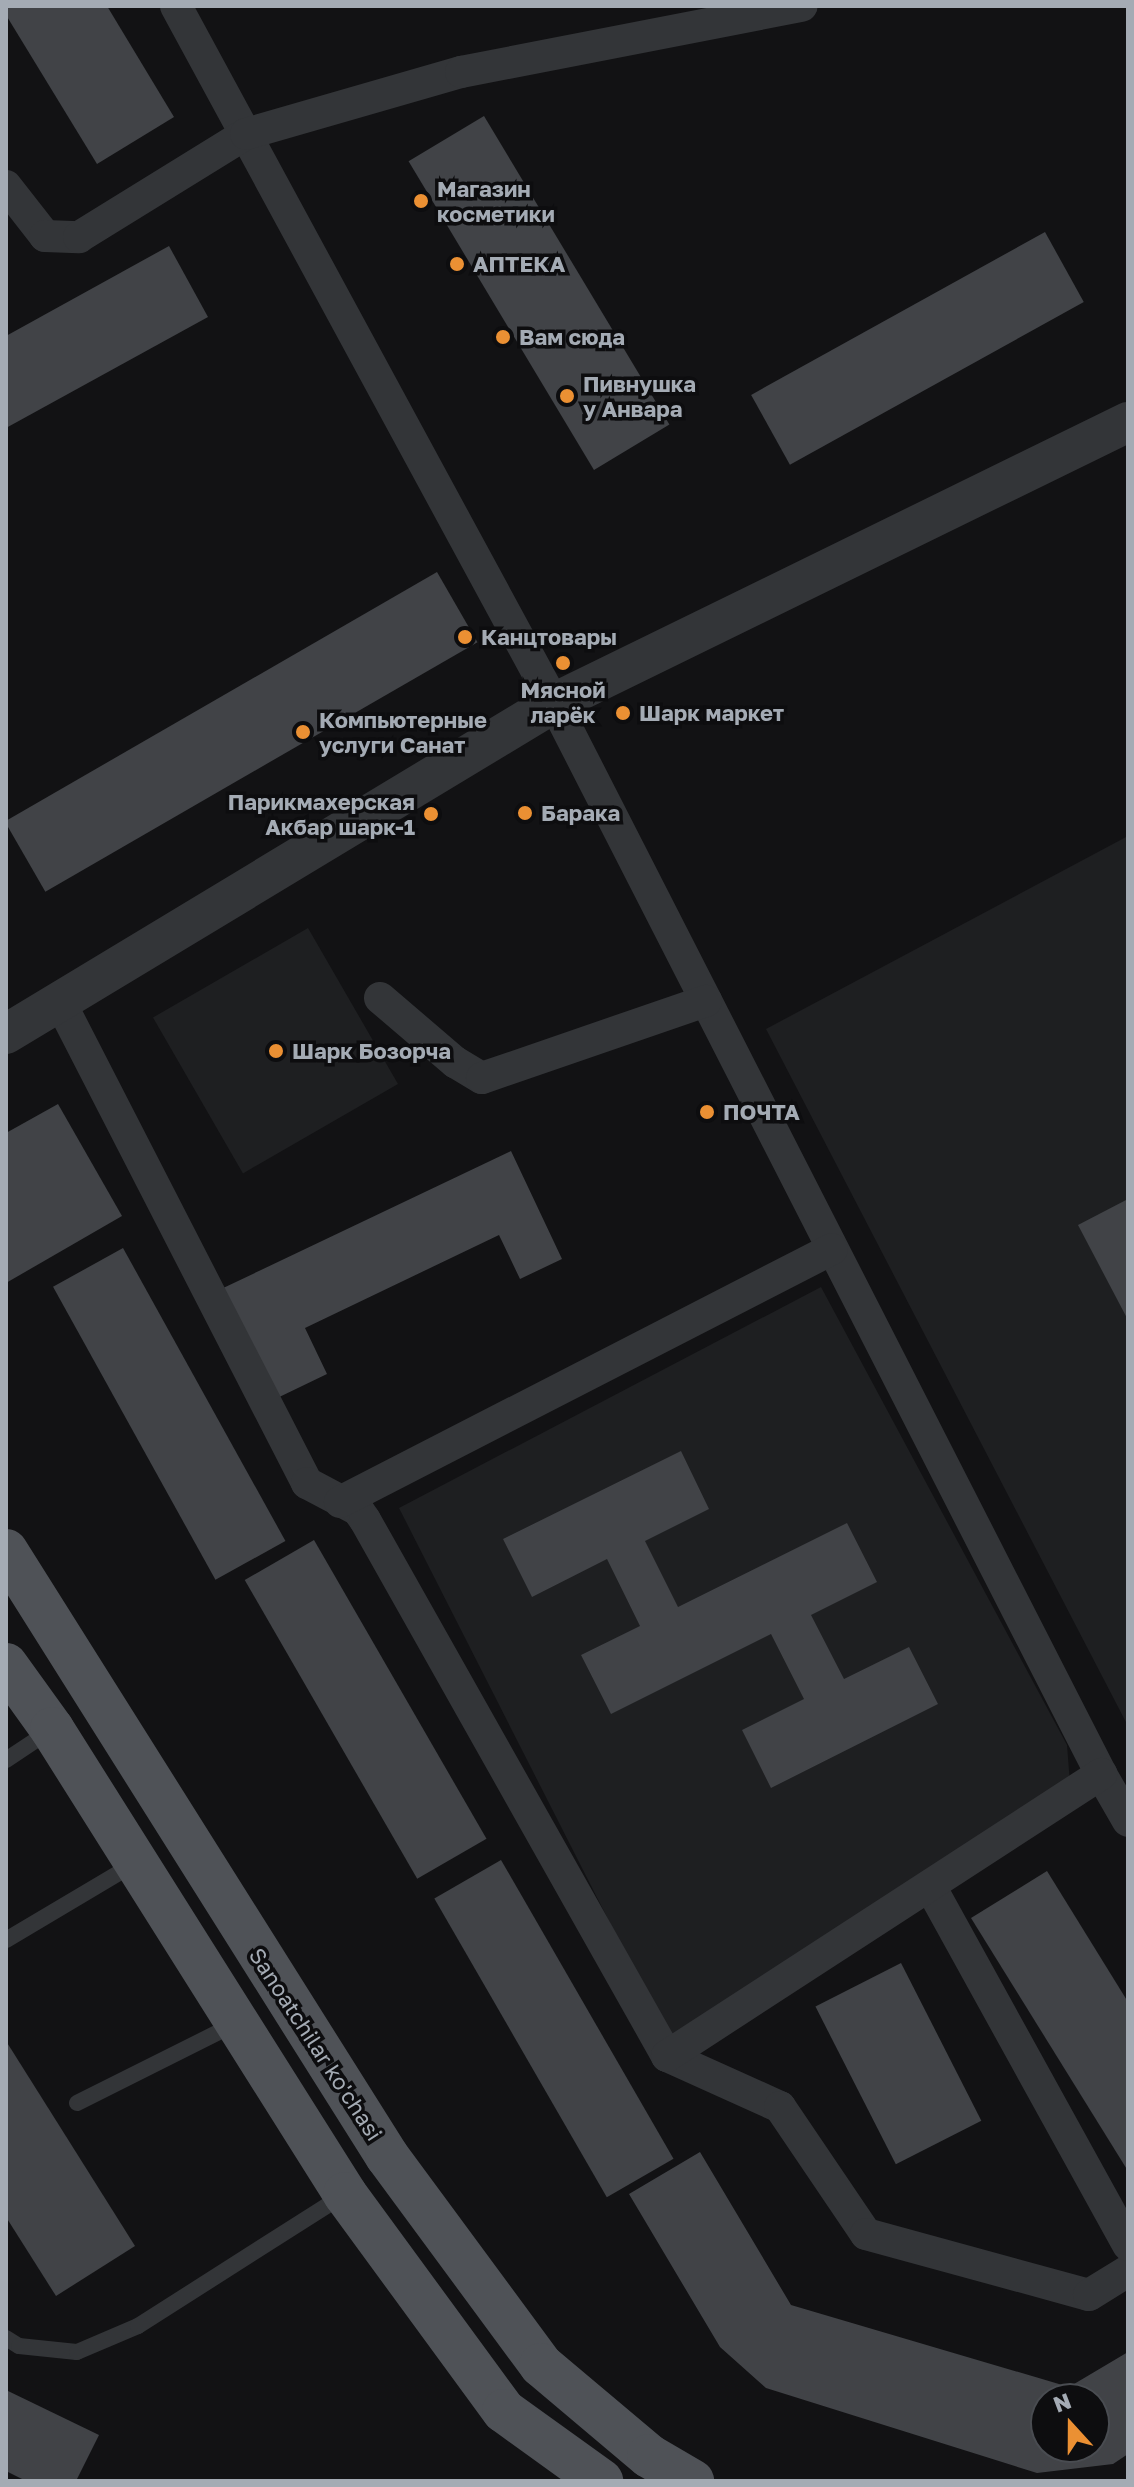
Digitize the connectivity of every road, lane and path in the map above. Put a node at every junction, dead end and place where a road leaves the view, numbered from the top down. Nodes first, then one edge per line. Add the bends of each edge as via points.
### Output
1 (176, 6) edge
2 (802, 6) edge
3 (246, 134) junction
4 (6, 186) edge
5 (1128, 422) edge
6 (554, 703) junction
7 (380, 998) dead end
8 (706, 1001) junction
9 (60, 1002) junction
10 (6, 1034) edge
11 (832, 1249) junction
12 (340, 1502) junction
13 (6, 1551) edge
14 (6, 1665) edge
15 (52, 1729) junction
16 (6, 1760) edge
17 (1101, 1774) junction
18 (1128, 1821) edge
19 (135, 1863) junction
20 (930, 1886) junction
21 (6, 1940) edge
22 (236, 2023) junction
23 (667, 2056) junction
24 (77, 2103) dead end
25 (345, 2194) junction
26 (1128, 2245) edge
27 (1128, 2271) edge
28 (6, 2338) edge
29 (601, 2481) edge
30 (692, 2481) edge

1 - 3 street
2 - 3 street via 461,72
3 - 4 street via 79,237 45,236
3 - 6 street
5 - 6 street
6 - 8 street
6 - 9 street
7 - 8 street via 455,1062 482,1078
8 - 11 street
9 - 10 street
9 - 12 street via 307,1483
11 - 12 street
11 - 17 street
12 - 23 street via 358,1510 365,1520
13 - 30 main road, Sanoatchilar ko'chasi via 387,2156 451,2243 541,2365 649,2456
14 - 15 main road
15 - 16 lane
15 - 19 main road
17 - 18 street
17 - 20 street
19 - 21 lane
19 - 22 main road
20 - 23 street
20 - 26 street
22 - 24 lane
22 - 25 main road
23 - 27 street via 780,2107 866,2234 1089,2295
25 - 28 lane via 138,2326 77,2352 19,2346
25 - 29 main road via 504,2411

